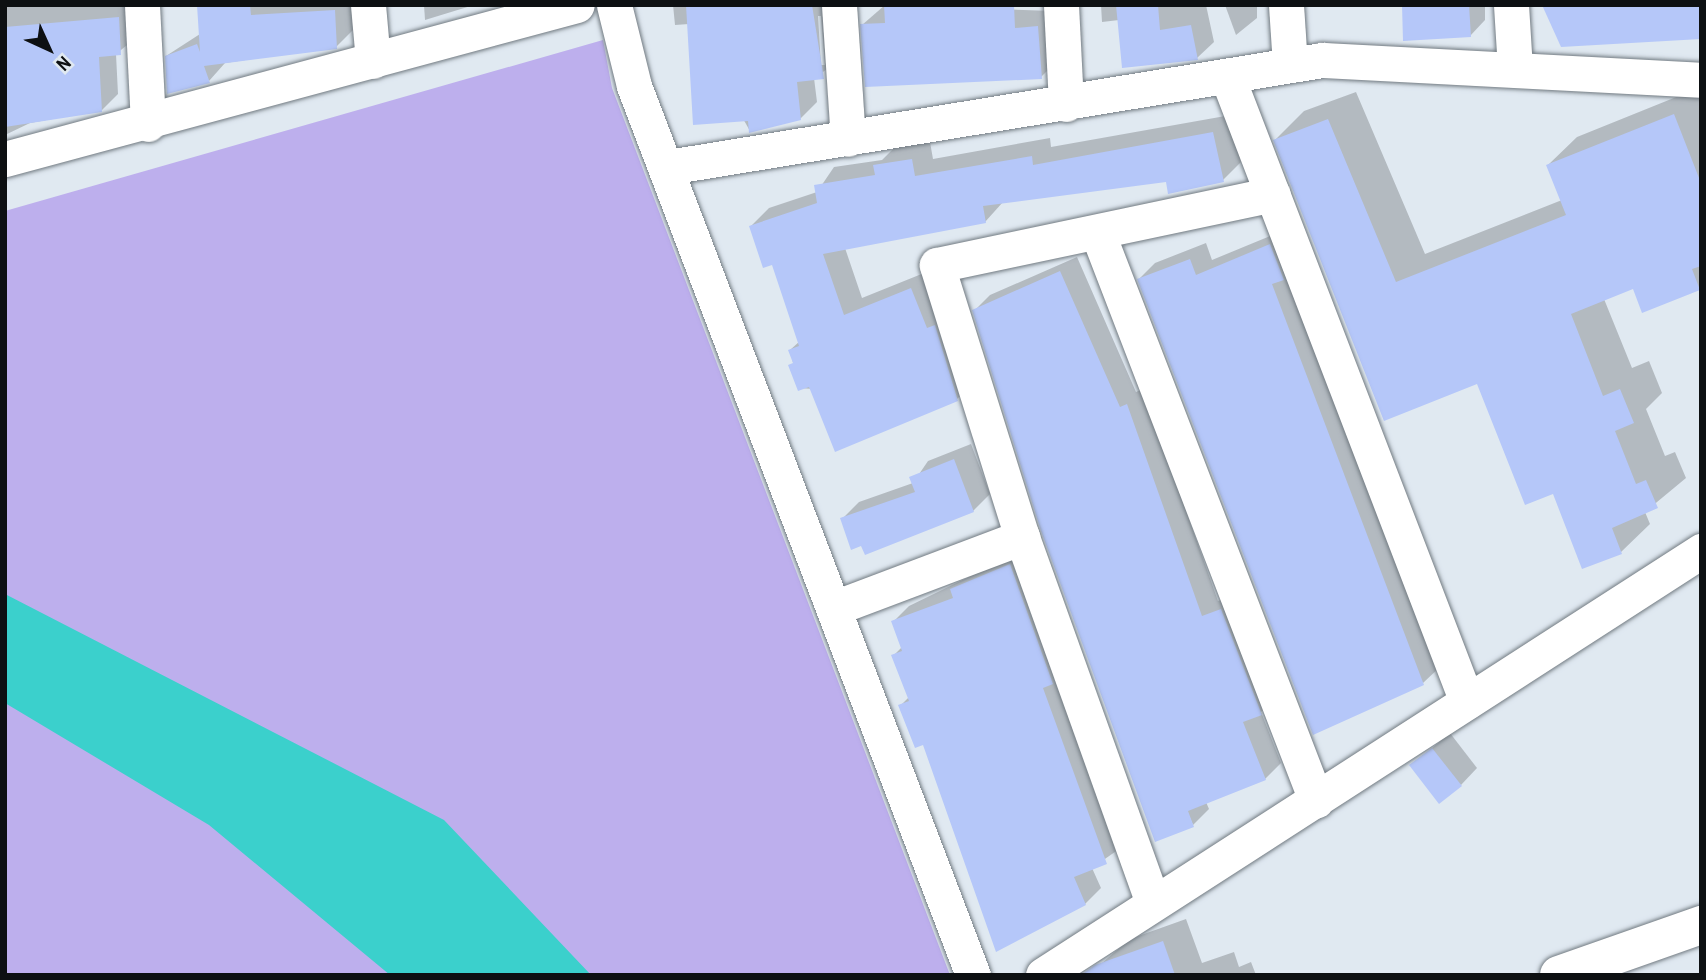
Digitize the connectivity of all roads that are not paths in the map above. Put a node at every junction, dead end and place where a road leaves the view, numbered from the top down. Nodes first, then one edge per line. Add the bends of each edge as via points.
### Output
1 (142, 5) edge
2 (368, 5) edge
3 (577, 5) edge
4 (614, 5) edge
5 (839, 5) edge
6 (1061, 5) edge
7 (1286, 5) edge
8 (1511, 5) edge
9 (373, 61) junction
10 (1290, 65) junction
11 (1515, 69) junction
12 (1227, 76) junction
13 (1701, 80) edge
14 (1066, 104) junction
15 (148, 124) junction
16 (849, 139) junction
17 (5, 159) edge
18 (668, 167) junction
19 (1273, 194) junction
20 (1098, 234) junction
21 (1022, 537) junction
22 (1701, 551) edge
23 (837, 607) junction
24 (1467, 702) junction
25 (1316, 800) junction
26 (1153, 903) junction
27 (1701, 925) edge
28 (973, 975) edge
29 (1043, 975) edge
30 (1559, 975) edge

1 - 15 street
2 - 9 street
3 - 9 street
4 - 18 street via 635,86
5 - 16 street
6 - 14 street
7 - 10 street
8 - 11 street
9 - 15 street
10 - 11 street via 1322,60
10 - 12 street
11 - 13 street
12 - 14 street
12 - 19 street
14 - 16 street
15 - 17 street
16 - 18 street
18 - 23 street
19 - 20 street
19 - 24 street
20 - 21 street via 937,265
20 - 25 street
21 - 23 street
21 - 26 street
22 - 24 street
23 - 28 street
24 - 25 street
25 - 26 street
26 - 29 street
27 - 30 street

